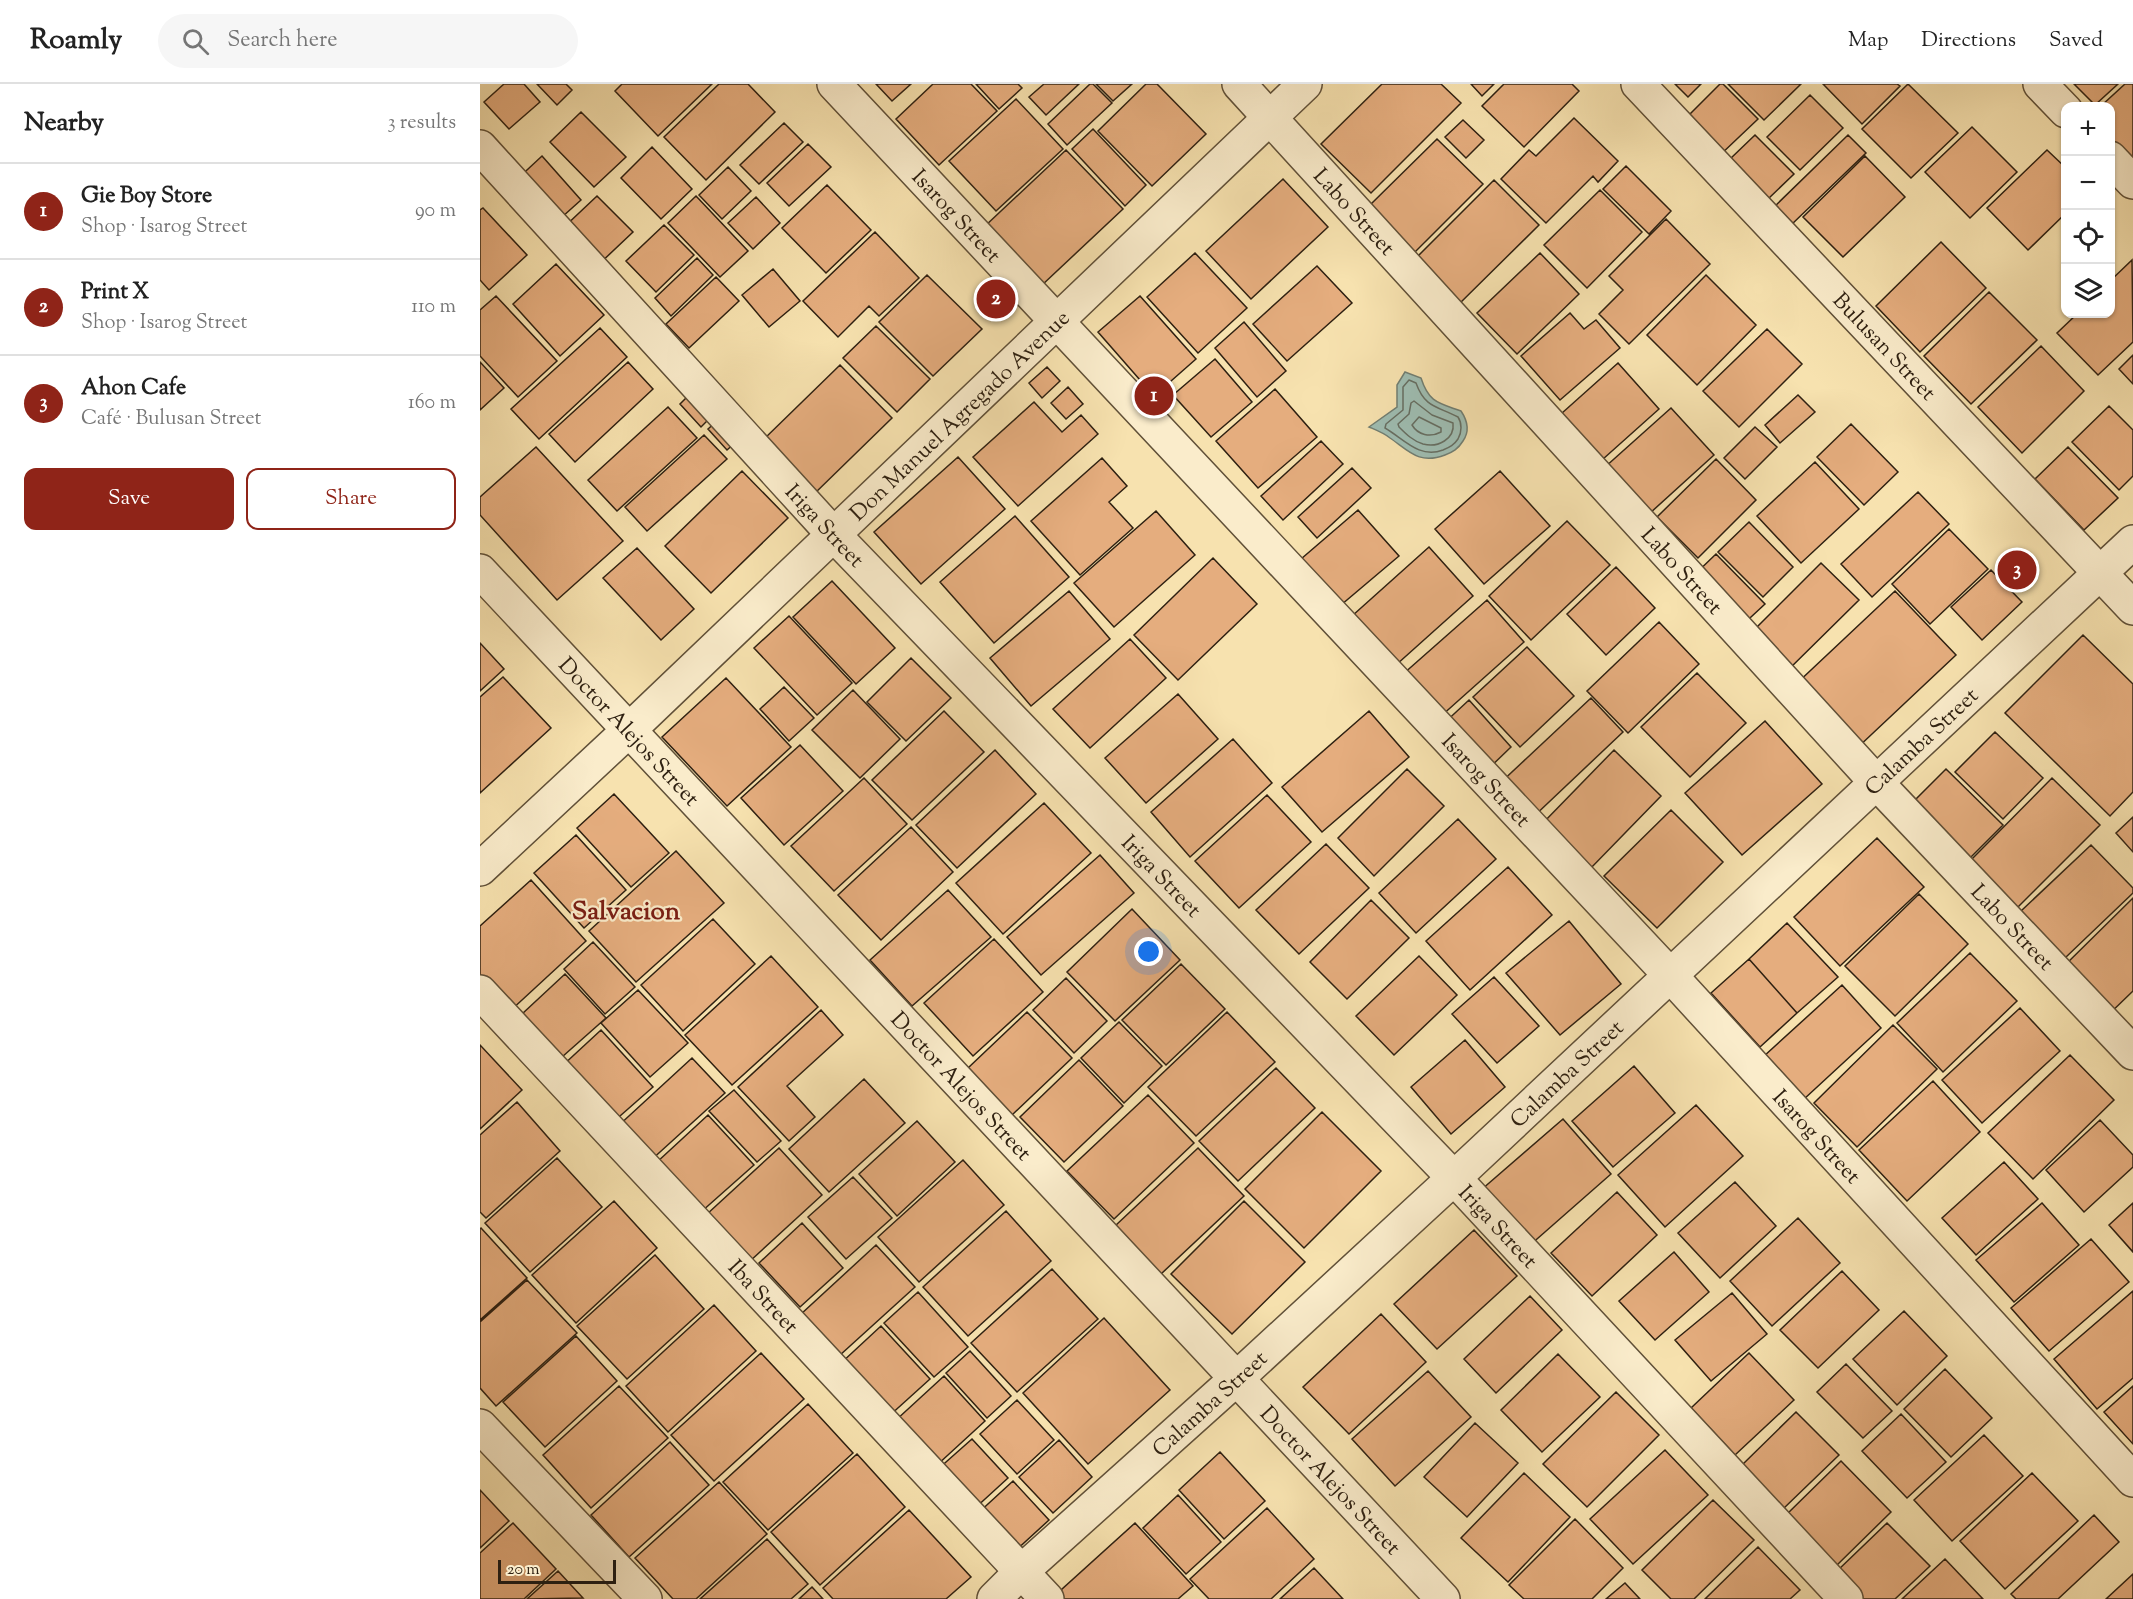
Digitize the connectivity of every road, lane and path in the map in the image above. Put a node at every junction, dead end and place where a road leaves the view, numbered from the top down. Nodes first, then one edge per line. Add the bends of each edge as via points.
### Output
1 (834, 84) edge
2 (1239, 84) edge
3 (1305, 84) edge
4 (1638, 84) edge
5 (2040, 84) edge
6 (2061, 106) edge
7 (1270, 117) junction
8 (480, 147) edge
9 (2115, 163) edge
10 (2133, 182) edge
11 (1056, 323) junction
12 (833, 534) junction
13 (2133, 542) edge
14 (480, 571) edge
15 (2100, 573) junction
16 (2133, 608) edge
17 (628, 731) junction
18 (1876, 782) junction
19 (480, 869) edge
20 (1670, 974) junction
21 (480, 992) edge
22 (2133, 1053) edge
23 (1454, 1178) junction
24 (1236, 1379) junction
25 (480, 1426) edge
26 (2133, 1480) edge
27 (1022, 1571) junction
28 (645, 1599) edge
29 (994, 1599) edge
30 (1047, 1599) edge
31 (1443, 1599) edge
32 (1846, 1599) edge

1 - 11 street, Isarog Street
2 - 7 street, Labo Street
3 - 7 street, Don Manuel Agregado Avenue
4 - 15 street, Bulusan Street
5 - 6 street
7 - 11 street, Don Manuel Agregado Avenue
7 - 18 street, Labo Street
8 - 12 street, Iriga Street
9 - 10 street
11 - 12 street, Don Manuel Agregado Avenue
11 - 20 street, Isarog Street
12 - 17 street, Don Manuel Agregado Avenue
12 - 23 street, Iriga Street
13 - 15 street, Calamba Street
14 - 17 street, Doctor Alejos Street
15 - 16 street, Bulusan Street
15 - 18 street, Calamba Street
17 - 19 street, Don Manuel Agregado Avenue
17 - 24 street, Doctor Alejos Street
18 - 20 street, Calamba Street
18 - 22 street, Labo Street
20 - 23 street, Calamba Street
20 - 26 street, Isarog Street
21 - 27 street, Iba Street
23 - 24 street, Calamba Street
23 - 32 street, Iriga Street
24 - 27 street, Calamba Street
24 - 31 street, Doctor Alejos Street
25 - 28 street
27 - 29 street, Calamba Street
27 - 30 street, Iba Street

